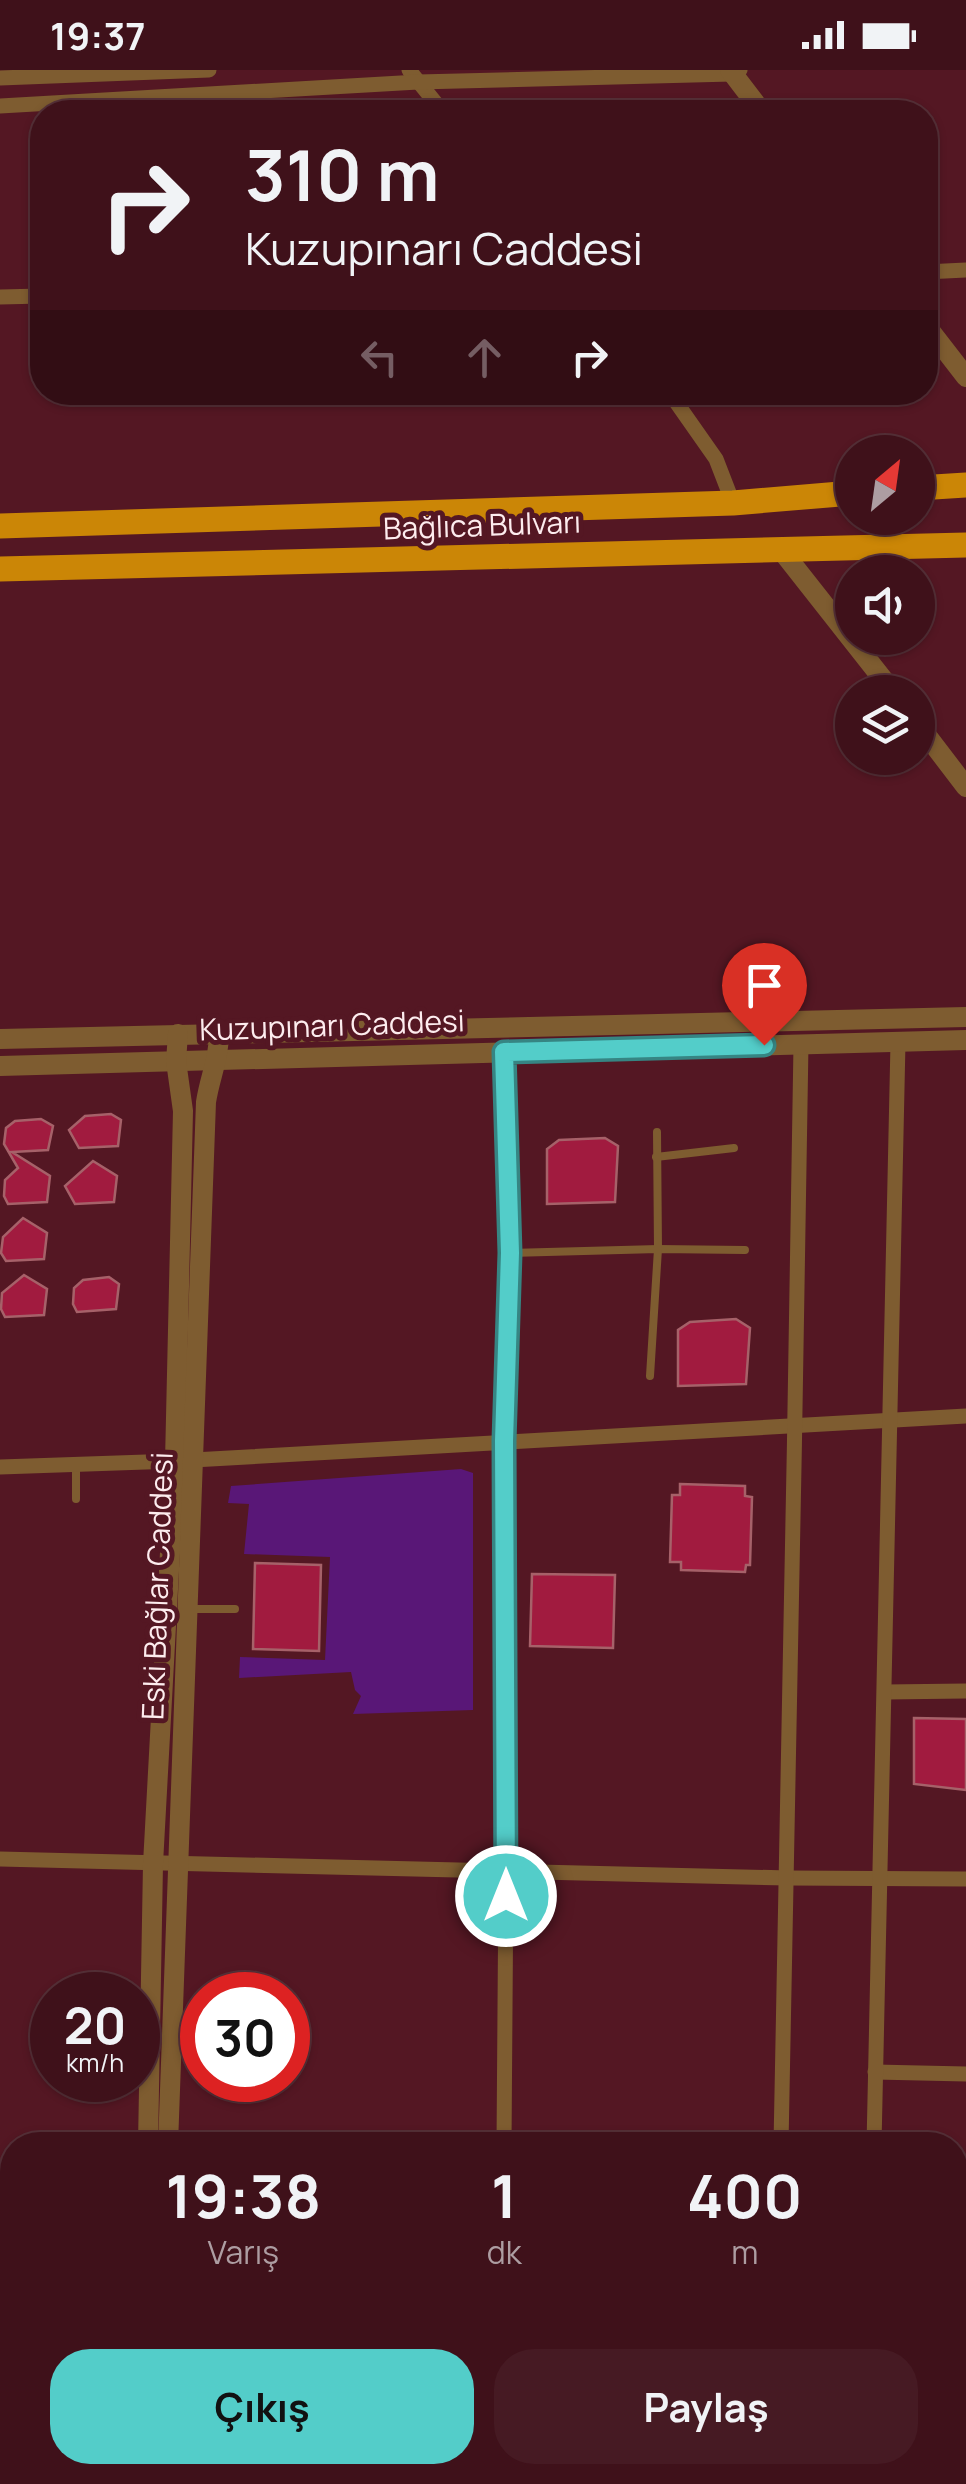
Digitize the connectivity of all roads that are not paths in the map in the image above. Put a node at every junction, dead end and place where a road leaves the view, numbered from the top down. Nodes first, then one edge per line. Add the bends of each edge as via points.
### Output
1 (209, 70) edge
2 (734, 71) edge
3 (414, 76) edge
4 (0, 78) edge
5 (83, 100) edge
6 (433, 100) edge
7 (754, 100) edge
8 (30, 104) edge
9 (0, 106) edge
10 (966, 270) edge
11 (938, 271) edge
12 (30, 296) edge
13 (0, 297) edge
14 (938, 341) edge
15 (966, 377) edge
16 (679, 405) edge
17 (966, 485) edge
18 (935, 487) edge
19 (835, 494) edge
20 (733, 503) junction
21 (0, 526) edge
22 (966, 545) edge
23 (782, 550) junction
24 (0, 568) edge
25 (880, 675) edge
26 (935, 746) edge
27 (966, 787) edge
28 (966, 1017) edge
29 (218, 1032) junction
30 (178, 1034) junction
31 (0, 1039) edge
32 (966, 1040) edge
33 (898, 1042) junction
34 (801, 1044) junction
35 (504, 1052) junction
36 (218, 1059) junction
37 (176, 1061) junction
38 (0, 1066) edge
39 (657, 1132) dead end
40 (734, 1148) dead end
41 (656, 1156) junction
42 (658, 1248) junction
43 (745, 1250) dead end
44 (510, 1253) junction
45 (650, 1376) dead end
46 (966, 1416) edge
47 (890, 1420) junction
48 (793, 1427) junction
49 (966, 1429) edge
50 (504, 1441) junction
51 (184, 1461) junction
52 (76, 1465) junction
53 (0, 1467) edge
54 (76, 1499) dead end
55 (186, 1609) junction
56 (234, 1609) dead end
57 (966, 1690) edge
58 (885, 1692) junction
59 (0, 1859) edge
60 (177, 1863) junction
61 (154, 1864) junction
62 (506, 1872) junction
63 (788, 1878) junction
64 (881, 1879) junction
65 (966, 1879) edge
66 (874, 2072) junction
67 (966, 2074) edge
68 (148, 2132) edge
69 (168, 2132) edge
70 (504, 2132) edge
71 (782, 2132) edge
72 (874, 2132) edge

1 - 4 street
2 - 3 street
2 - 7 street
3 - 5 street
3 - 6 street
8 - 9 street
10 - 11 street
12 - 13 street
14 - 15 street
16 - 20 street via 716,460
17 - 18 main road
19 - 20 main road, Bağlıca Bulvarı
20 - 21 main road, Bağlıca Bulvarı
22 - 23 main road, Bağlıca Bulvarı
23 - 24 main road, Bağlıca Bulvarı
23 - 25 street
26 - 27 street
28 - 29 street, Kuzupınarı Caddesi
29 - 30 street, Kuzupınarı Caddesi
29 - 36 street, Eski Bağlar Caddesi
30 - 31 street, Kuzupınarı Caddesi
30 - 37 street, Eski Bağlar Caddesi
32 - 33 street, Kuzupınarı Caddesi
33 - 34 street, Kuzupınarı Caddesi
33 - 47 street
34 - 35 street, Kuzupınarı Caddesi
34 - 48 street
35 - 36 street, Kuzupınarı Caddesi
35 - 44 street
36 - 37 street, Kuzupınarı Caddesi
36 - 51 street, Eski Bağlar Caddesi via 206,1102
37 - 38 street, Kuzupınarı Caddesi
37 - 51 street, Eski Bağlar Caddesi via 183,1111
39 - 41 lane
40 - 41 lane
41 - 42 lane
42 - 43 lane
42 - 44 lane
42 - 45 lane
44 - 50 street
46 - 47 street
46 - 49 lane
47 - 48 street
47 - 58 street
48 - 50 street
48 - 63 street
50 - 51 street
50 - 62 street
51 - 52 street
51 - 55 street, Eski Bağlar Caddesi
51 - 61 street, Eski Bağlar Caddesi
52 - 53 street
52 - 54 lane
55 - 56 lane
55 - 60 street, Eski Bağlar Caddesi
57 - 58 street
58 - 64 street
59 - 61 street
60 - 61 street
60 - 62 street
60 - 69 street, Eski Bağlar Caddesi
61 - 68 street, Eski Bağlar Caddesi
62 - 63 street
62 - 70 street
63 - 64 street
63 - 71 street
64 - 65 street
64 - 66 street
66 - 67 street
66 - 72 street

